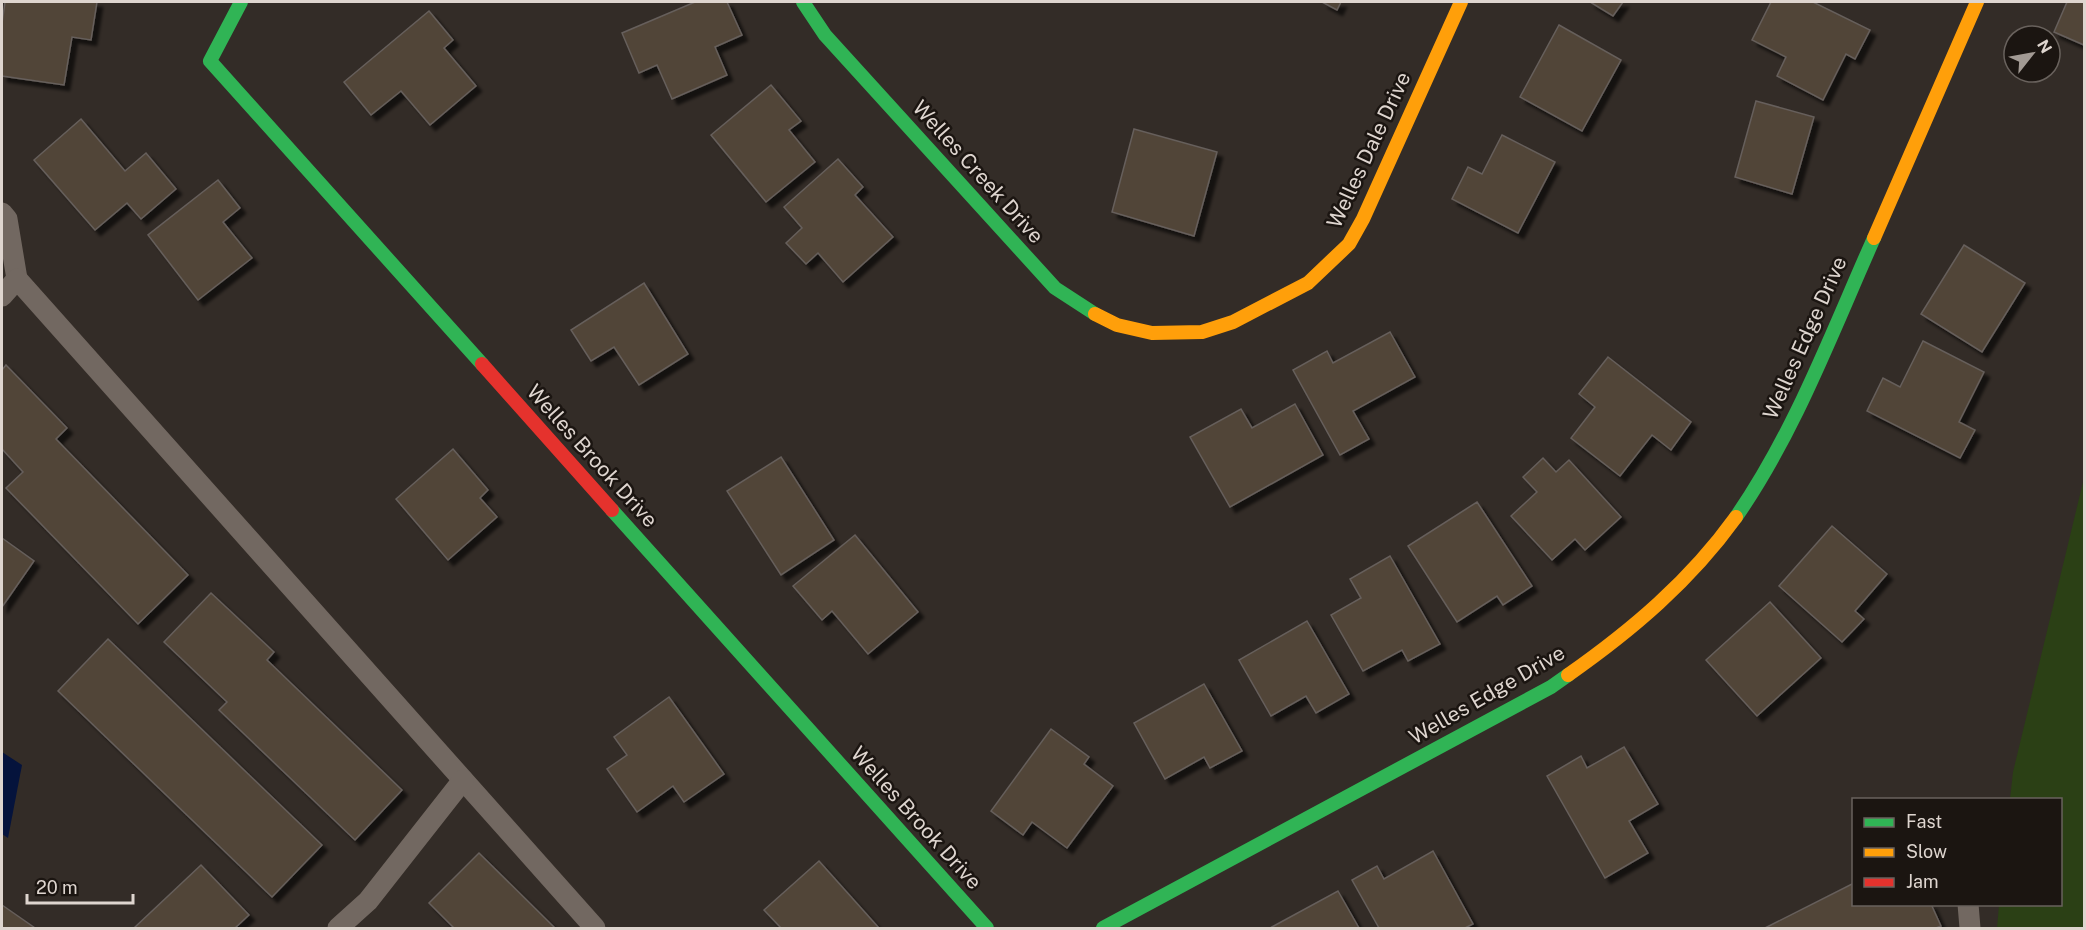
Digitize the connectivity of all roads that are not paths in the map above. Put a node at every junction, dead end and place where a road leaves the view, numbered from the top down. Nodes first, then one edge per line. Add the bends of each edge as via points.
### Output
1 (241, 2) edge
2 (803, 2) edge
3 (1461, 2) edge
4 (1977, 2) edge
5 (2, 213) edge
6 (17, 279) junction
7 (2, 296) edge
8 (1152, 333) joint
9 (463, 780) junction
10 (1968, 906) edge
11 (338, 928) edge
12 (595, 928) edge
13 (987, 928) edge
14 (1103, 928) edge
15 (1970, 928) edge

1 - 13 street, Welles Brook Drive via 210,61
2 - 8 street, Welles Creek Drive via 825,35 1055,288 1117,325
3 - 8 street, Welles Dale Drive via 1349,244 1308,283 1233,322 1202,332
4 - 14 street, Welles Edge Drive via 1810,383 1743,506 1708,554 1612,645 1551,687
5 - 6 lane via 7,219
6 - 7 lane
6 - 9 lane
9 - 11 lane via 368,902
9 - 12 lane
10 - 15 lane

